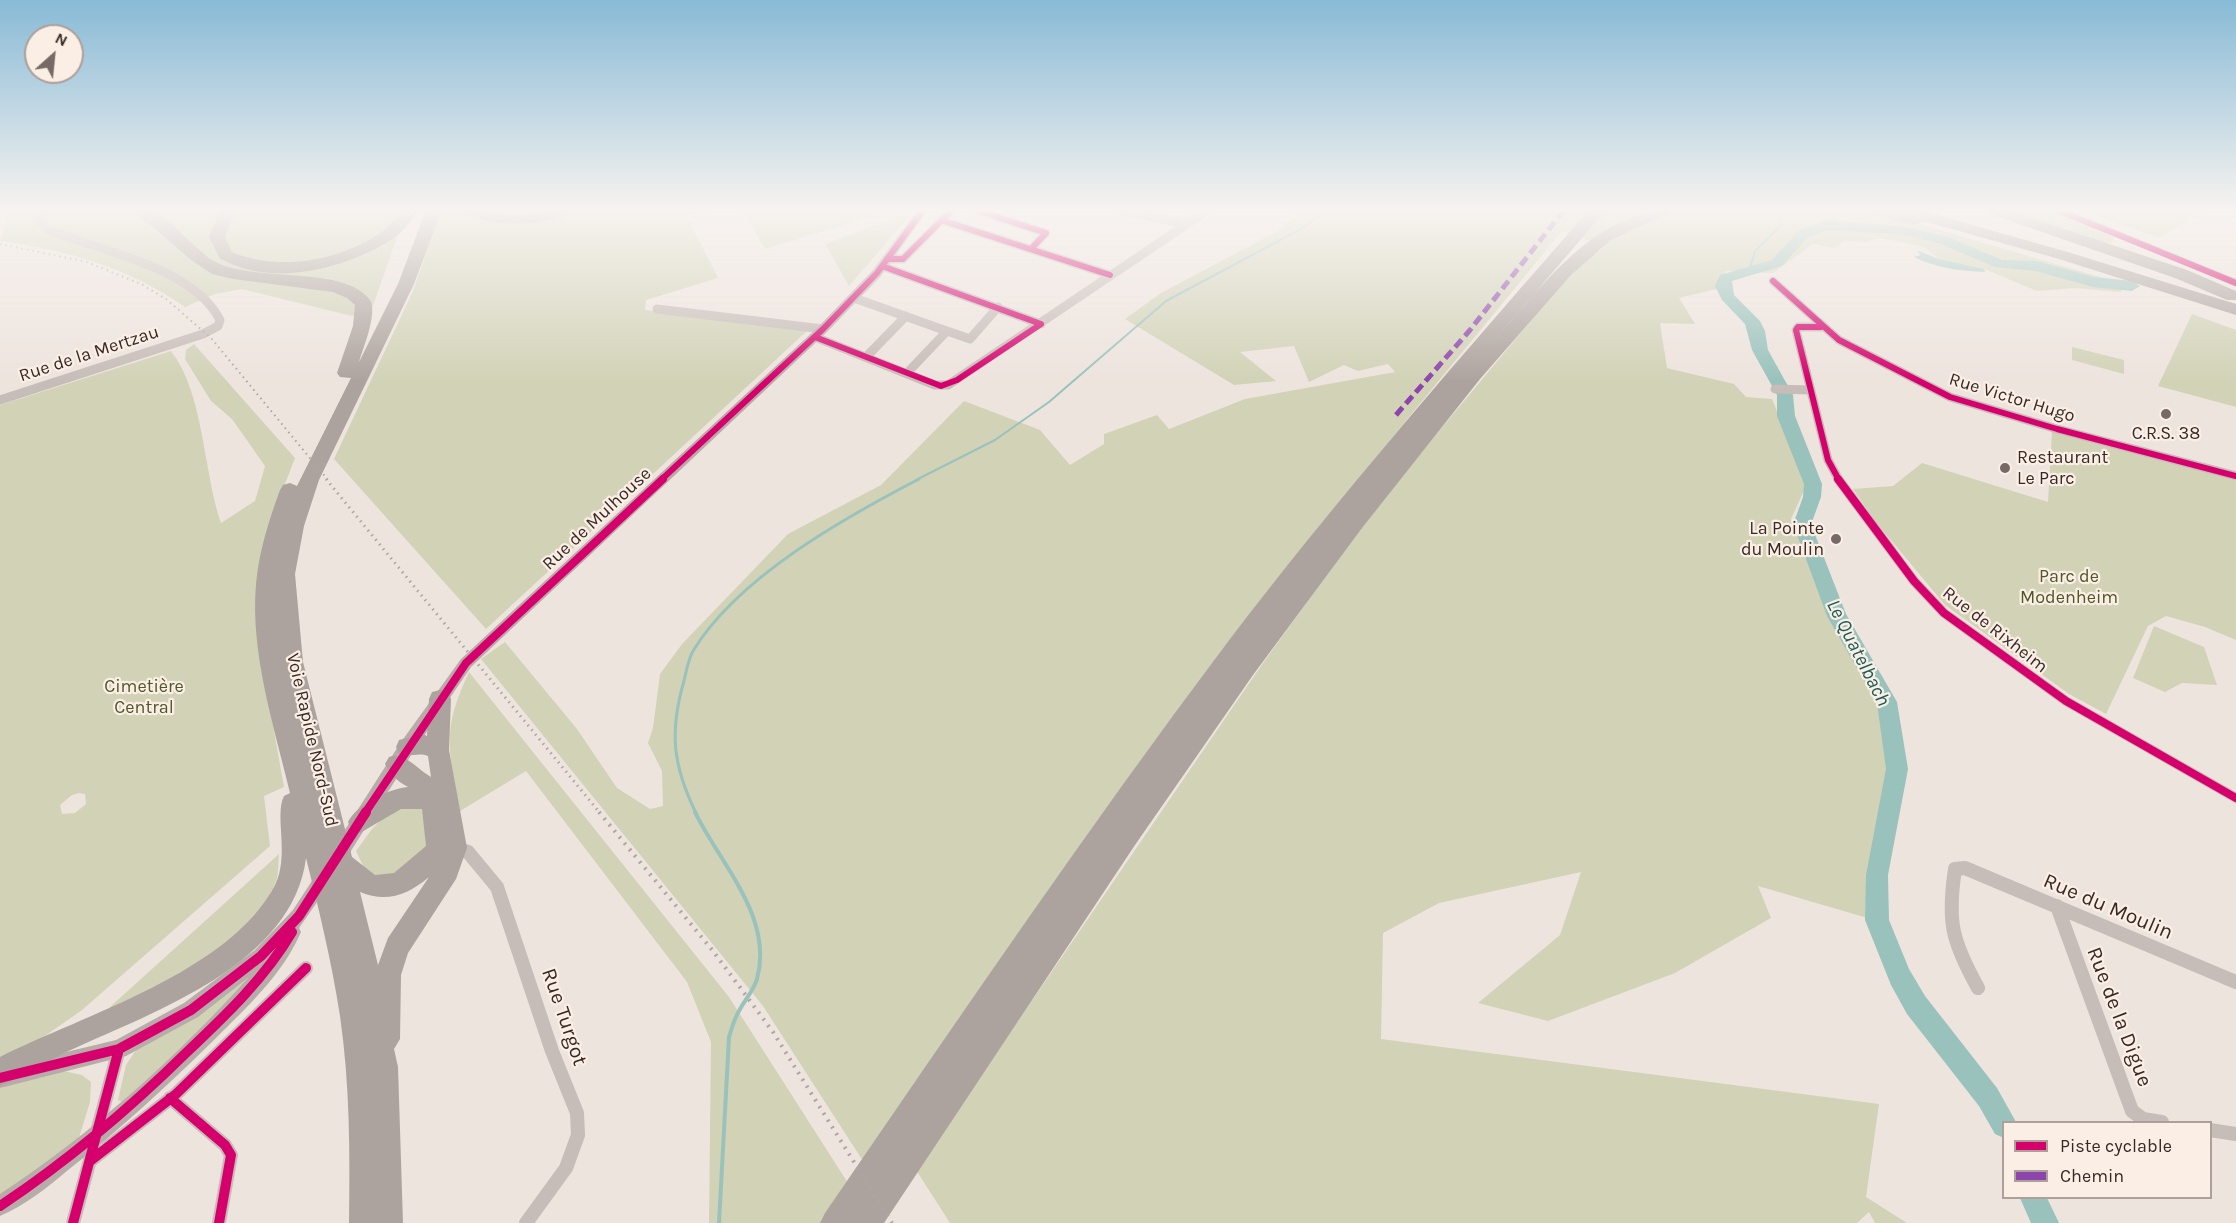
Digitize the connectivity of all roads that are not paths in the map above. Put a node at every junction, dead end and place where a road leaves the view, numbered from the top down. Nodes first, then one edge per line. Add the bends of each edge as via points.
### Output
1 (154, 267) edge
2 (214, 267) edge
3 (262, 267) edge
4 (294, 267) edge
5 (397, 267) edge
6 (412, 267) edge
7 (881, 267) edge
8 (898, 267) edge
9 (1086, 267) edge
10 (1122, 267) edge
11 (1549, 267) edge
12 (1570, 267) edge
13 (2111, 267) edge
14 (2136, 267) edge
15 (2161, 267) edge
16 (2195, 267) edge
17 (1110, 275) junction
18 (1773, 281) dead end
19 (2235, 297) edge
20 (854, 298) junction
21 (998, 307) junction
22 (657, 309) dead end
23 (906, 316) junction
24 (1041, 324) junction
25 (1821, 327) junction
26 (947, 331) junction
27 (819, 333) junction
28 (866, 357) junction
29 (346, 373) junction
30 (907, 373) junction
31 (1775, 390) dead end
32 (1809, 390) junction
33 (0, 400) edge
34 (2236, 476) edge
35 (440, 699) junction
36 (438, 750) junction
37 (402, 756) junction
38 (294, 764) junction
39 (2236, 798) edge
40 (433, 803) junction
41 (359, 824) junction
42 (447, 848) junction
43 (343, 865) junction
44 (2056, 906) junction
45 (299, 916) junction
46 (306, 968) dead end
47 (2236, 981) edge
48 (1978, 988) dead end
49 (119, 1049) junction
50 (384, 1066) junction
51 (0, 1072) edge
52 (0, 1078) edge
53 (170, 1098) junction
54 (2156, 1121) edge
55 (2212, 1130) edge
56 (2236, 1134) edge
57 (96, 1137) junction
58 (90, 1161) junction
59 (0, 1206) edge
60 (73, 1223) edge
61 (219, 1223) edge
62 (364, 1223) edge
63 (388, 1223) edge
64 (526, 1223) edge
65 (835, 1223) edge
66 (867, 1223) edge

1 - 33 street, Rue de la Mertzau via 196,293 217,314 220,320 210,331
2 - 29 highway via 252,278 327,285 357,297 366,315
3 - 4 highway
5 - 29 highway, Voie Rapide Nord-Sud
6 - 43 highway, Voie Rapide Nord-Sud via 309,480 294,526 285,574 292,662
7 - 20 main road, Rue de Mulhouse
8 - 21 street
9 - 17 street
10 - 17 street
11 - 65 highway via 1393,447 1238,646 1112,819
12 - 66 highway via 1474,375 1245,669 1153,798
13 - 19 highway
14 - 19 highway
15 - 19 highway
16 - 19 main road
17 - 24 street
18 - 25 street, Rue Victor Hugo
20 - 23 street
20 - 27 main road, Rue de Mulhouse
21 - 24 street
21 - 26 street via 970,339
22 - 27 street
23 - 26 street
23 - 28 street
24 - 30 street via 948,385 935,385
25 - 32 street, Rue de Rixheim via 1804,325 1797,330
25 - 34 street, Rue Victor Hugo via 1852,348 1950,397
26 - 30 street
27 - 28 street
27 - 35 main road, Rue de Mulhouse via 475,653
28 - 30 street
29 - 38 highway, Voie Rapide Nord-Sud via 296,474 278,526 269,571 266,599 270,648
31 - 32 street
32 - 39 street, Rue de Rixheim via 1828,460 1843,489 1914,581 1944,613 2066,701
35 - 36 highway
35 - 37 main road, Rue de Mulhouse
36 - 37 highway via 423,744
36 - 42 highway
37 - 40 highway via 403,772 428,787
37 - 41 main road, Rue de Mulhouse
38 - 51 highway via 292,800 297,842 293,869 281,898 249,936 209,970 177,989
38 - 62 highway, Voie Rapide Nord-Sud via 354,1022 363,1121
40 - 41 highway via 408,795
40 - 42 highway
41 - 45 main road, Rue de Mulhouse
42 - 43 highway via 407,879 390,885 376,887
42 - 50 highway via 447,871 397,947 388,975 389,1024
42 - 64 street, Rue Turgot via 468,852 497,887 577,1113 578,1135 566,1168
43 - 50 highway, Voie Rapide Nord-Sud
44 - 47 street, Rue du Moulin
44 - 48 street, Rue du Moulin via 1965,868 1955,869 1948,908 1950,925
44 - 54 street, Rue de la Digue via 2132,1111 2143,1119
45 - 49 main road via 224,987 191,1010
45 - 57 main road via 279,953 256,982
46 - 53 street
49 - 52 main road
49 - 57 street
50 - 63 highway, Voie Rapide Nord-Sud
53 - 58 street via 118,1143
53 - 61 street via 225,1145 231,1155
55 - 56 street
57 - 58 street
57 - 59 main road
58 - 60 street

